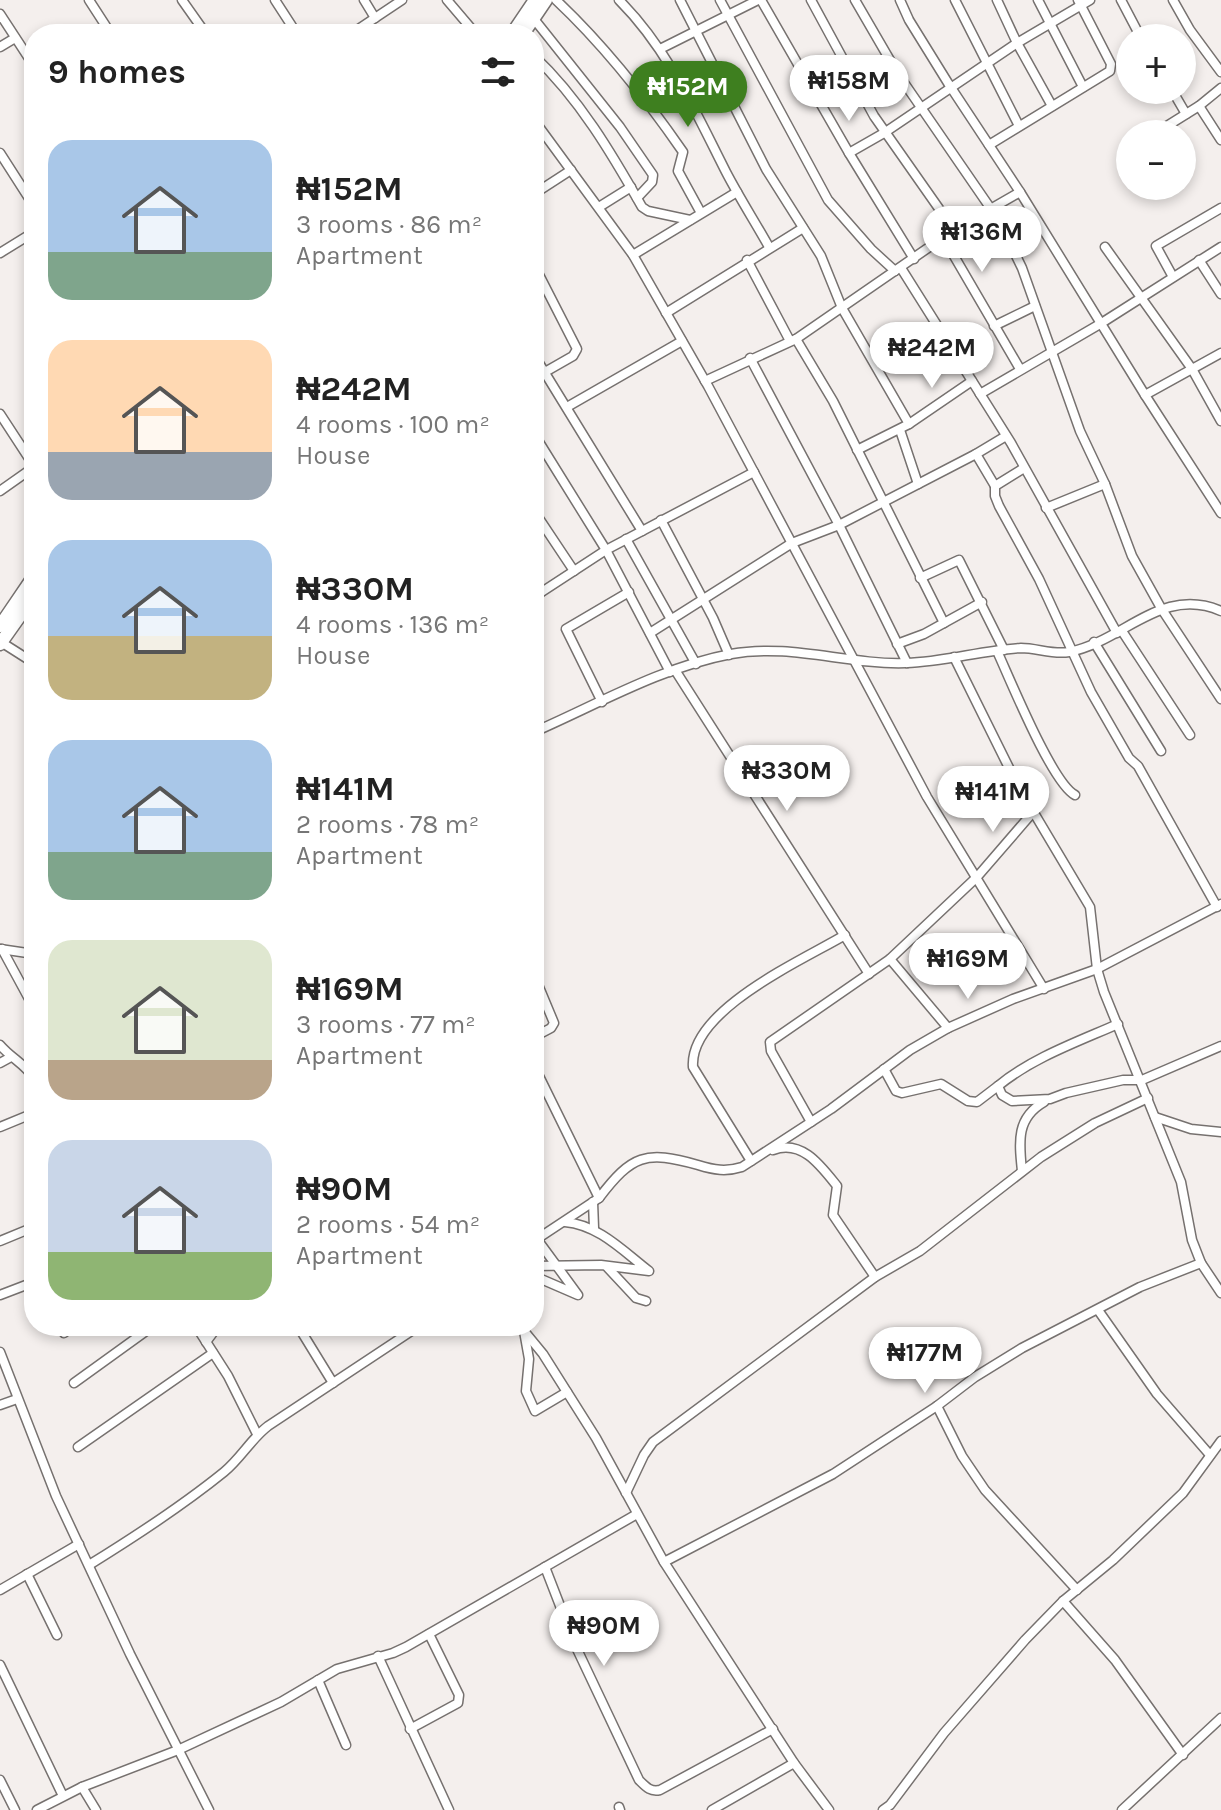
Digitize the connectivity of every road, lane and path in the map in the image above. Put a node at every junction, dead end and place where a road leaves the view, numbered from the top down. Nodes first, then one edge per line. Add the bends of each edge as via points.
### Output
1 (89, 0) edge
2 (182, 0) edge
3 (275, 0) edge
4 (364, 0) edge
5 (402, 0) edge
6 (447, 0) edge
7 (535, 0) edge
8 (546, 0) edge
9 (556, 0) edge
10 (619, 0) edge
11 (680, 0) edge
12 (720, 0) edge
13 (760, 0) edge
14 (811, 0) edge
15 (855, 0) edge
16 (900, 0) edge
17 (955, 0) edge
18 (997, 0) edge
19 (1038, 0) edge
20 (1090, 0) edge
21 (1121, 0) edge
22 (1173, 0) edge
23 (1079, 3) edge
24 (0, 14) edge
25 (728, 15) junction
26 (375, 18) junction
27 (534, 19) junction
28 (105, 24) edge
29 (199, 24) edge
30 (291, 24) edge
31 (366, 24) edge
32 (467, 24) edge
33 (519, 24) edge
34 (530, 24) edge
35 (538, 24) edge
36 (1050, 24) junction
37 (1134, 24) edge
38 (696, 31) junction
39 (544, 32) edge
40 (15, 38) junction
41 (1017, 43) junction
42 (0, 47) edge
43 (660, 49) junction
44 (24, 51) edge
45 (986, 64) junction
46 (544, 68) edge
47 (1221, 72) edge
48 (951, 87) junction
49 (1083, 87) junction
50 (1221, 88) edge
51 (1180, 104) edge
52 (923, 106) junction
53 (1052, 106) junction
54 (1199, 106) junction
55 (1186, 114) junction
56 (1176, 120) edge
57 (1019, 126) junction
58 (884, 133) junction
59 (544, 134) edge
60 (1221, 140) edge
61 (989, 145) junction
62 (0, 153) edge
63 (849, 153) junction
64 (571, 170) junction
65 (631, 187) junction
66 (544, 188) edge
67 (24, 190) edge
68 (737, 192) junction
69 (1020, 192) junction
70 (637, 198) junction
71 (599, 207) junction
72 (1221, 208) edge
73 (991, 209) junction
74 (701, 213) junction
75 (690, 220) junction
76 (1002, 227) dead end
77 (803, 228) junction
78 (954, 230) junction
79 (943, 237) junction
80 (24, 238) edge
81 (769, 247) junction
82 (1105, 247) dead end
83 (1221, 247) edge
84 (0, 253) edge
85 (633, 255) junction
86 (914, 259) junction
87 (747, 260) junction
88 (1199, 260) junction
89 (898, 270) junction
90 (1173, 277) junction
91 (1217, 282) edge
92 (544, 285) edge
93 (1221, 294) edge
94 (1142, 298) junction
95 (1035, 306) junction
96 (842, 308) junction
97 (666, 313) junction
98 (1100, 324) junction
99 (994, 326) junction
100 (793, 340) junction
101 (682, 341) junction
102 (1050, 352) junction
103 (1221, 355) edge
104 (750, 358) junction
105 (1020, 369) junction
106 (1192, 369) junction
107 (545, 372) joint
108 (705, 381) junction
109 (972, 381) junction
110 (980, 394) junction
111 (1145, 395) junction
112 (567, 407) junction
113 (0, 414) edge
114 (1221, 421) edge
115 (905, 427) junction
116 (1006, 436) junction
117 (544, 450) edge
118 (857, 450) junction
119 (24, 451) edge
120 (976, 454) junction
121 (1024, 468) junction
122 (754, 472) junction
123 (24, 473) edge
124 (918, 484) junction
125 (1105, 484) junction
126 (995, 486) junction
127 (0, 491) edge
128 (882, 502) junction
129 (1046, 508) junction
130 (1221, 513) edge
131 (661, 520) junction
132 (839, 525) junction
133 (544, 526) edge
134 (642, 531) junction
135 (626, 539) junction
136 (792, 543) junction
137 (606, 550) junction
138 (574, 571) junction
139 (920, 578) junction
140 (544, 590) edge
141 (24, 591) edge
142 (629, 592) junction
143 (703, 599) junction
144 (982, 602) junction
145 (1161, 608) junction
146 (24, 610) edge
147 (1221, 611) edge
148 (672, 619) junction
149 (944, 623) junction
150 (0, 626) edge
151 (1119, 632) junction
152 (650, 633) junction
153 (1094, 642) junction
154 (1, 643) edge
155 (897, 644) junction
156 (1000, 650) junction
157 (1070, 652) junction
158 (729, 655) junction
159 (24, 657) edge
160 (954, 657) junction
161 (853, 660) junction
162 (907, 663) junction
163 (696, 664) junction
164 (673, 671) junction
165 (1221, 699) edge
166 (602, 702) junction
167 (544, 728) edge
168 (1190, 735) dead end
169 (1161, 751) dead end
170 (1075, 795) dead end
171 (1034, 811) junction
172 (977, 877) junction
173 (1219, 906) edge
174 (845, 935) junction
175 (1, 949) edge
176 (24, 952) edge
177 (890, 959) junction
178 (1097, 969) junction
179 (869, 974) junction
180 (1044, 989) junction
181 (24, 990) edge
182 (544, 999) edge
183 (1118, 1024) junction
184 (948, 1028) junction
185 (544, 1032) edge
186 (0, 1045) edge
187 (1221, 1046) edge
188 (11, 1057) junction
189 (0, 1063) edge
190 (24, 1064) edge
191 (884, 1069) junction
192 (1142, 1080) junction
193 (998, 1086) junction
194 (544, 1088) edge
195 (1148, 1098) junction
196 (1050, 1099) junction
197 (24, 1117) edge
198 (1155, 1117) junction
199 (811, 1122) junction
200 (0, 1127) edge
201 (1221, 1132) edge
202 (751, 1161) junction
203 (1022, 1171) junction
204 (596, 1200) junction
205 (564, 1221) junction
206 (594, 1228) junction
207 (24, 1231) edge
208 (544, 1233) edge
209 (0, 1241) edge
210 (544, 1250) edge
211 (1201, 1263) junction
212 (556, 1265) junction
213 (544, 1266) edge
214 (608, 1268) junction
215 (875, 1277) junction
216 (544, 1280) edge
217 (24, 1286) edge
218 (1221, 1293) edge
219 (0, 1295) edge
220 (646, 1301) dead end
221 (1098, 1310) junction
222 (139, 1336) edge
223 (202, 1336) edge
224 (210, 1336) edge
225 (304, 1336) edge
226 (404, 1336) edge
227 (524, 1336) edge
228 (528, 1336) edge
229 (206, 1342) junction
230 (0, 1352) edge
231 (213, 1353) junction
232 (74, 1383) dead end
233 (333, 1383) junction
234 (567, 1392) junction
235 (17, 1399) junction
236 (0, 1405) edge
237 (937, 1406) junction
238 (257, 1434) junction
239 (1221, 1441) edge
240 (78, 1447) dead end
241 (1210, 1455) junction
242 (626, 1493) junction
243 (637, 1514) junction
244 (79, 1544) junction
245 (664, 1562) junction
246 (89, 1565) junction
247 (545, 1567) junction
248 (27, 1574) junction
249 (0, 1590) edge
250 (1077, 1590) junction
251 (1063, 1601) junction
252 (429, 1634) junction
253 (57, 1635) dead end
254 (378, 1656) junction
255 (0, 1665) edge
256 (318, 1680) junction
257 (1221, 1718) edge
258 (410, 1729) junction
259 (773, 1729) junction
260 (346, 1745) dead end
261 (178, 1750) junction
262 (1183, 1755) junction
263 (794, 1763) junction
264 (0, 1780) edge
265 (82, 1787) junction
266 (63, 1796) junction
267 (15, 1810) edge
268 (37, 1810) edge
269 (96, 1810) edge
270 (209, 1810) edge
271 (449, 1810) edge
272 (712, 1810) edge
273 (829, 1810) edge
274 (883, 1810) edge
275 (1122, 1810) edge

1 - 28 street
2 - 29 street
3 - 30 street
4 - 26 street
5 - 26 street
6 - 32 street
7 - 33 main road
8 - 27 main road
9 - 74 street via 627,74 669,131 683,152 678,171
10 - 43 street
11 - 38 street
12 - 25 street
13 - 25 street
13 - 63 street
14 - 58 street
15 - 52 street
16 - 48 street
17 - 45 street
18 - 41 street
19 - 36 street
20 - 23 street
21 - 37 street
22 - 47 street
23 - 36 street
23 - 49 street via 1111,67
24 - 40 street
25 - 38 street
25 - 89 street via 828,200
26 - 31 street
27 - 34 main road
27 - 35 street
36 - 41 street
36 - 49 street
38 - 43 street
38 - 77 street via 766,169
39 - 70 street via 653,175
40 - 42 street
40 - 44 street
41 - 45 street
41 - 53 street
43 - 68 street
45 - 48 street
45 - 57 street
46 - 65 street via 583,113
48 - 52 street
48 - 61 street
49 - 53 street
50 - 54 street
51 - 55 street
52 - 58 street
52 - 73 street
53 - 57 street
54 - 55 street
54 - 60 street
55 - 56 street
57 - 61 street
58 - 63 street
58 - 78 street
59 - 64 street
61 - 69 street
62 - 67 street
63 - 86 street
64 - 66 street
64 - 71 street
65 - 70 street
65 - 71 street
68 - 74 street
68 - 81 street
69 - 73 street
69 - 98 street
70 - 75 street via 648,211
71 - 85 street
72 - 90 street via 1158,243
73 - 78 street
74 - 75 street
75 - 85 street
76 - 95 street
77 - 81 street
77 - 96 street via 826,265
78 - 79 street
79 - 86 street
79 - 99 street
80 - 84 street
81 - 87 street
82 - 94 street
83 - 88 street
85 - 97 street
86 - 89 street
87 - 97 street
87 - 100 street
88 - 90 street
88 - 91 street
89 - 96 street
89 - 109 street
90 - 94 street
91 - 93 street
92 - 107 street via 577,349
94 - 98 street
94 - 106 street
95 - 99 street
95 - 102 street
96 - 100 street
96 - 115 street
97 - 101 street
98 - 102 street
98 - 111 street
99 - 105 street
100 - 104 street
100 - 118 street
101 - 108 street
101 - 112 street
102 - 105 street
102 - 125 street
103 - 106 street
104 - 108 street
104 - 132 street
105 - 110 street
106 - 111 street
106 - 114 street
107 - 112 street
108 - 122 street
109 - 110 street
109 - 115 street
110 - 116 street
111 - 130 street
112 - 134 street
113 - 119 street
115 - 118 street
115 - 124 street
116 - 120 street
116 - 121 street
117 - 137 street
118 - 128 street
120 - 124 street
120 - 126 street
121 - 126 street
121 - 129 street
122 - 131 street
122 - 136 street
123 - 127 street
124 - 128 street
125 - 129 street
125 - 145 street via 1132,556
126 - 157 street via 999,506 1039,579
128 - 132 street
128 - 139 street
129 - 151 street
131 - 134 street
131 - 143 street
132 - 136 street
132 - 155 street
133 - 138 street
134 - 135 street
135 - 137 street
135 - 148 street
136 - 143 street
136 - 161 street
137 - 138 street
137 - 142 street
138 - 140 street
139 - 144 street via 959,560
139 - 149 street
141 - 150 main road
142 - 152 street
142 - 166 street via 566,629
143 - 148 street
143 - 158 street
144 - 149 street
144 - 156 street
145 - 147 street via 1203,603
145 - 151 street
145 - 165 street
146 - 154 main road
148 - 152 street
148 - 163 street
149 - 155 street
151 - 153 street
151 - 168 street
152 - 164 street
153 - 157 street
153 - 169 street
154 - 159 street
155 - 162 street
156 - 157 street
156 - 160 street
156 - 170 street via 1050,762
157 - 173 street
158 - 161 street via 799,651
158 - 163 street
160 - 162 street
160 - 171 street
161 - 162 street
161 - 172 street
163 - 164 street
164 - 166 street
164 - 174 street
166 - 167 street
171 - 172 street
171 - 178 street via 1090,907
172 - 177 street
172 - 180 street
173 - 178 street
174 - 179 street
174 - 202 street via 758,985 715,1019 692,1056 693,1067
175 - 176 street
175 - 181 street
177 - 179 street
177 - 184 street
178 - 180 street
178 - 183 street
179 - 199 street via 770,1042
180 - 184 street
182 - 185 street via 554,1023
183 - 192 street
183 - 193 street via 1055,1052
184 - 191 street
186 - 188 street
187 - 192 street
188 - 189 street
188 - 190 street
191 - 193 street via 902,1093 941,1084 977,1102
191 - 199 street
192 - 195 street
192 - 196 street
193 - 196 street via 1012,1101
194 - 204 street
195 - 198 street
195 - 203 street via 1095,1123
196 - 203 street via 1030,1110 1022,1128
197 - 200 street
198 - 201 street
198 - 211 street via 1181,1182
199 - 202 street
202 - 204 street via 731,1171 643,1158 631,1162
202 - 215 street via 778,1148 814,1157 837,1186 833,1215
203 - 215 street via 920,1251
204 - 205 street
204 - 206 street
205 - 206 street
205 - 208 street
206 - 214 street via 649,1271
207 - 209 street
210 - 212 street
211 - 218 street
211 - 221 street
212 - 213 street
212 - 214 street
212 - 216 street via 578,1295
214 - 220 street via 636,1298
215 - 242 street via 653,1442
217 - 219 street
221 - 237 street via 1022,1348
221 - 241 street via 1157,1394
222 - 232 street
223 - 229 street
224 - 229 street
225 - 233 street
226 - 233 street
227 - 234 street via 529,1359 526,1391 535,1411
228 - 234 street
229 - 231 street
230 - 235 street
231 - 238 street
231 - 240 street
233 - 238 street
234 - 242 street
235 - 236 street
235 - 244 street
237 - 245 street via 833,1474
237 - 250 street via 985,1490
238 - 246 street via 219,1476
239 - 241 street
241 - 250 street via 1183,1493
242 - 243 street
243 - 245 street
243 - 247 street
244 - 246 street
244 - 248 street
245 - 259 street
246 - 261 street
247 - 252 street
247 - 259 street via 576,1647 646,1787 660,1790
248 - 249 street
248 - 253 street
250 - 251 street
251 - 262 street via 1115,1660
251 - 274 street via 944,1733
252 - 254 street
252 - 258 street via 459,1695 458,1703
254 - 256 street
254 - 258 street
255 - 266 street
256 - 260 street
256 - 261 street
257 - 262 street
258 - 271 street
259 - 263 street
261 - 265 street
261 - 270 street
262 - 275 street
263 - 272 street
263 - 273 street
264 - 267 street
265 - 266 street
265 - 269 street
266 - 268 street

